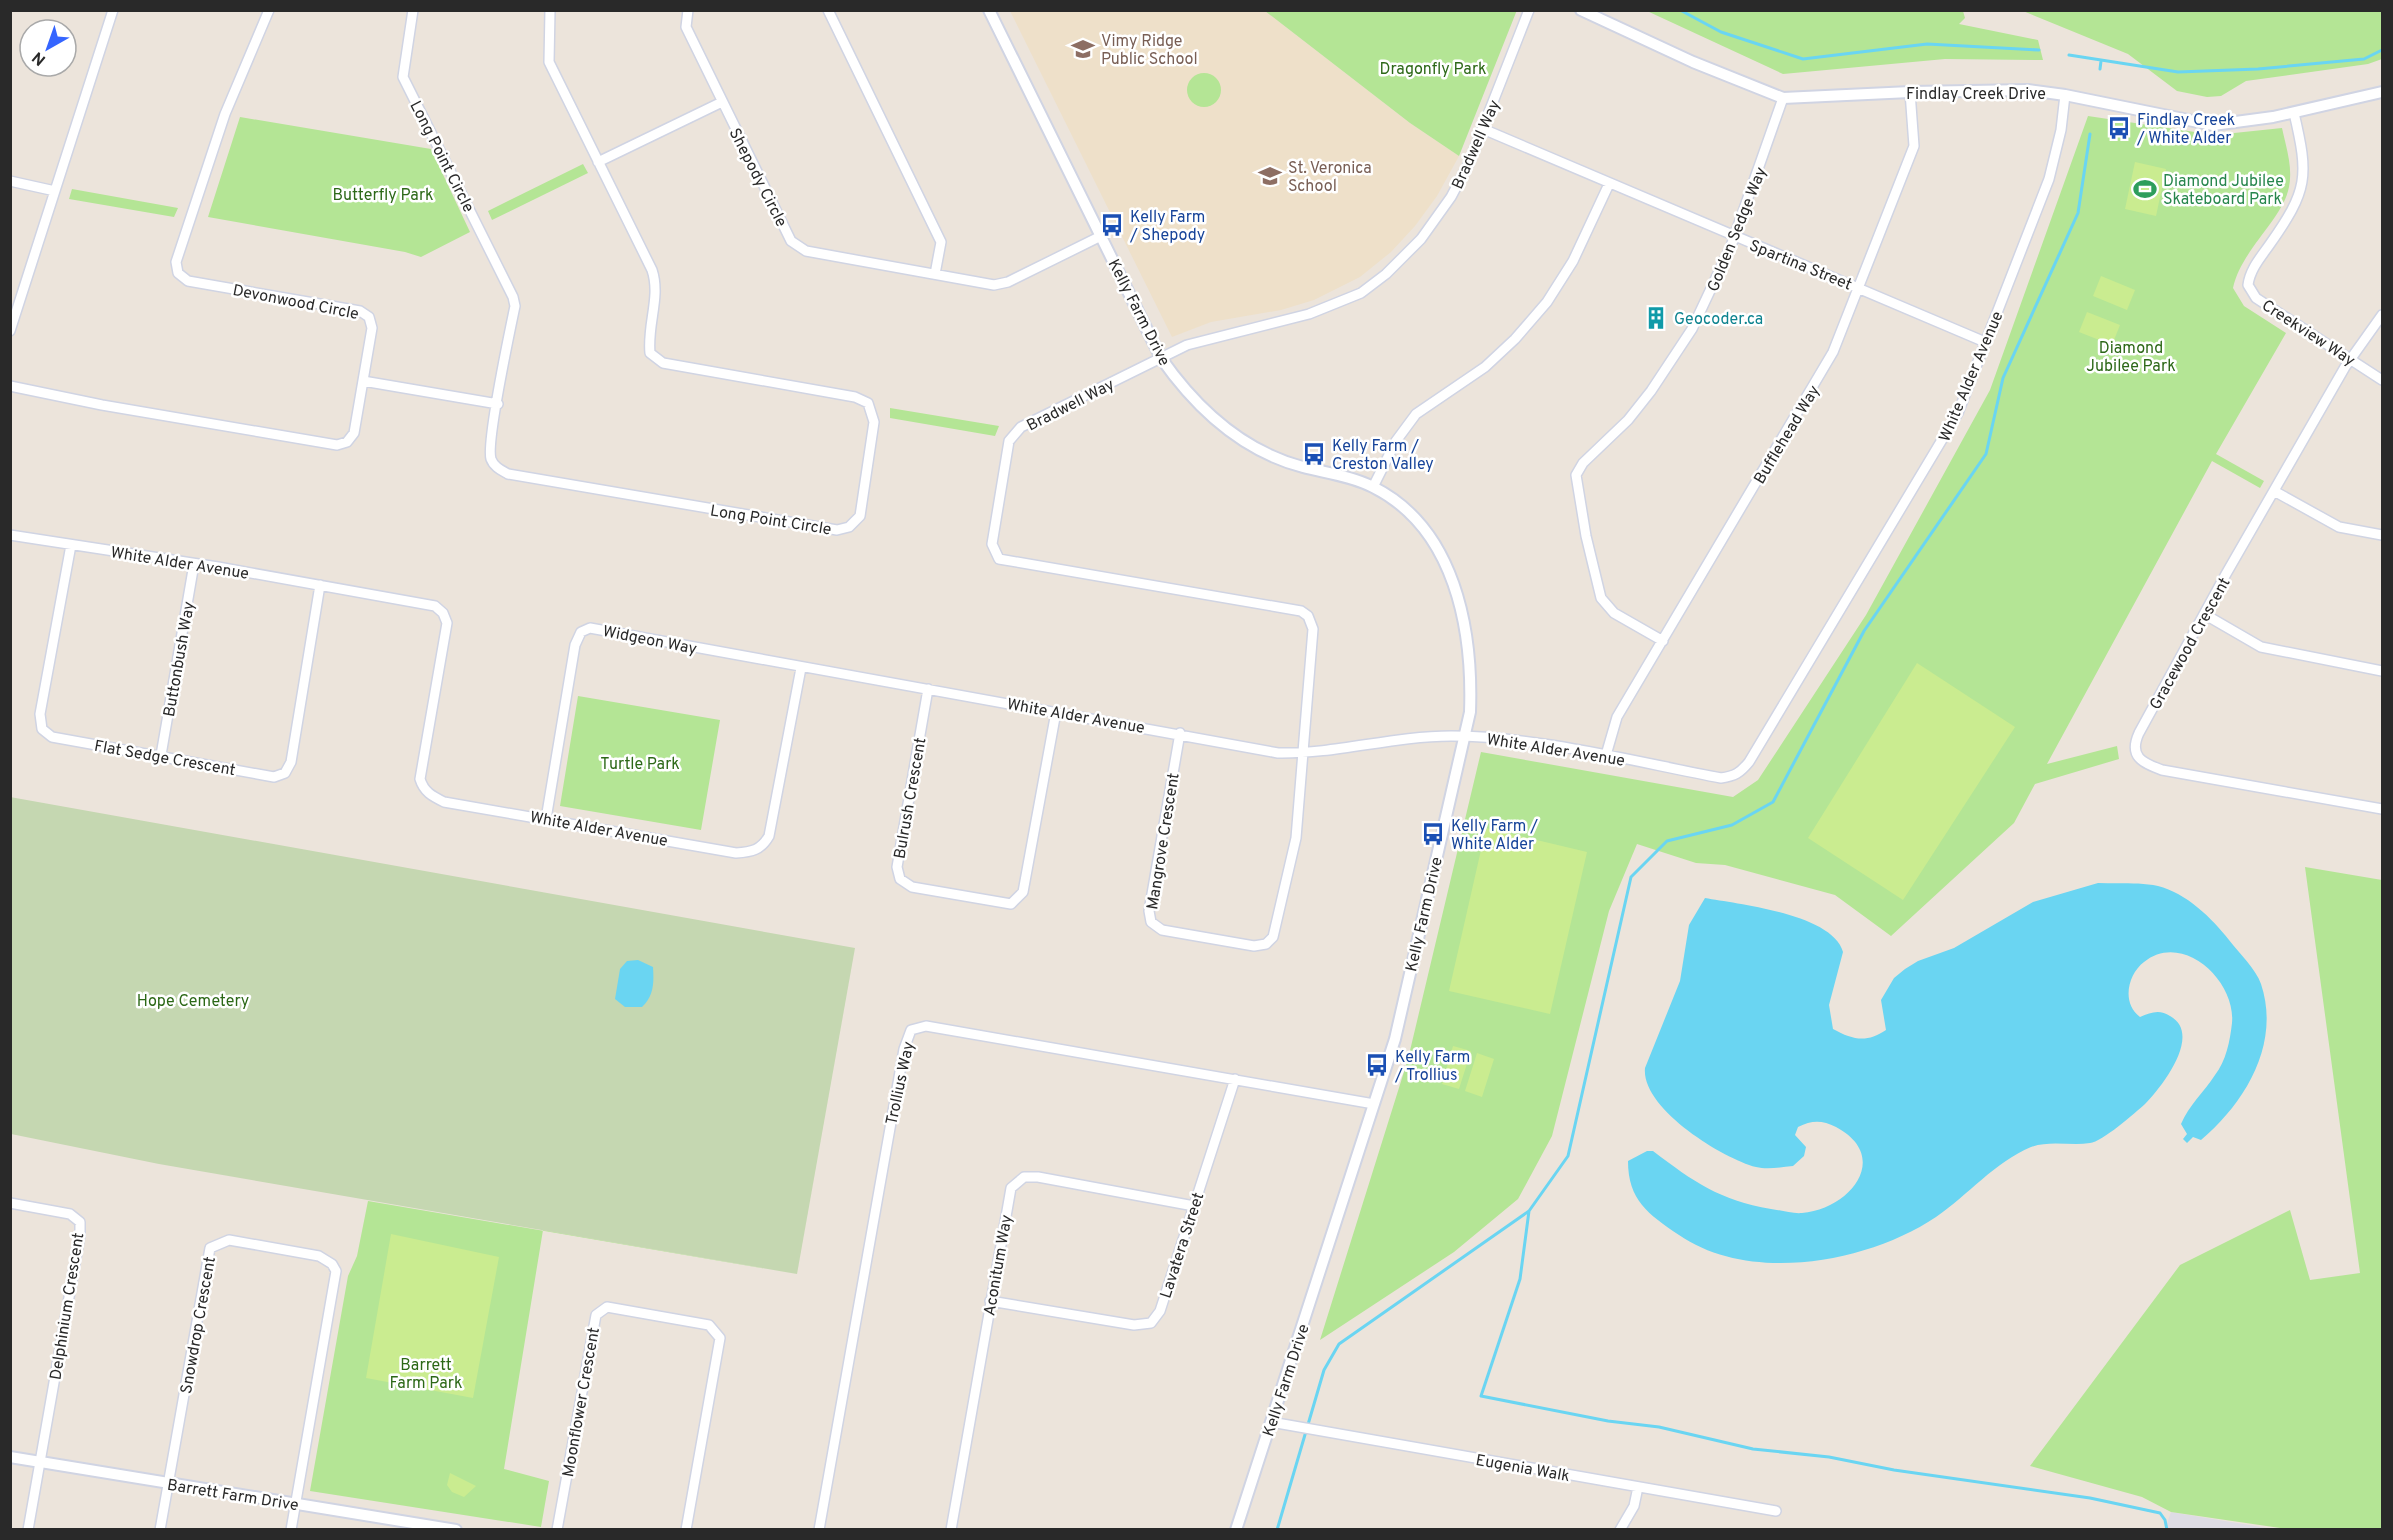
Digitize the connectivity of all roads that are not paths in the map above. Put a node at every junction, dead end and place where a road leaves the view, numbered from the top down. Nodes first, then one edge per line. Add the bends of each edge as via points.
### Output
1 (113, 10) edge
2 (269, 10) edge
3 (413, 10) edge
4 (550, 10) edge
5 (688, 10) edge
6 (828, 10) edge
7 (989, 10) edge
8 (1529, 10) edge
9 (1581, 10) edge
10 (1910, 92) junction
11 (2382, 92) edge
12 (2065, 94) junction
13 (1783, 98) junction
14 (722, 102) junction
15 (2294, 113) junction
16 (1483, 129) junction
17 (598, 162) junction
18 (10, 181) edge
19 (1609, 183) junction
20 (55, 191) junction
21 (1101, 236) junction
22 (1734, 237) junction
23 (935, 274) junction
24 (1860, 288) junction
25 (2382, 315) edge
26 (10, 331) edge
27 (1985, 342) junction
28 (1161, 358) junction
29 (2350, 359) junction
30 (2382, 380) edge
31 (363, 381) junction
32 (10, 386) edge
33 (498, 404) junction
34 (1373, 487) junction
35 (2274, 491) junction
36 (10, 535) edge
37 (2382, 535) edge
38 (71, 544) junction
39 (194, 564) junction
40 (320, 585) junction
41 (2205, 614) junction
42 (1663, 641) junction
43 (801, 668) junction
44 (2382, 671) edge
45 (928, 689) junction
46 (1056, 712) junction
47 (1180, 733) junction
48 (1464, 736) junction
49 (1303, 753) junction
50 (161, 755) junction
51 (1606, 755) junction
52 (2382, 809) edge
53 (546, 819) junction
54 (1235, 1079) junction
55 (1374, 1104) junction
56 (10, 1203) edge
57 (1194, 1206) junction
58 (990, 1301) junction
59 (1271, 1422) junction
60 (10, 1457) edge
61 (40, 1462) junction
62 (169, 1483) junction
63 (1638, 1487) junction
64 (296, 1504) junction
65 (1776, 1511) dead end
66 (424, 1527) edge
67 (28, 1530) edge
68 (160, 1530) edge
69 (291, 1530) edge
70 (456, 1530) edge
71 (556, 1530) edge
72 (686, 1530) edge
73 (819, 1530) edge
74 (951, 1530) edge
75 (1236, 1530) edge
76 (1620, 1530) edge

1 - 20 street
2 - 31 street, Devonwood Circle via 225,114 176,262 178,273 188,281 360,311 369,317 372,328
3 - 33 street, Long Point Circle via 403,76 515,306
4 - 17 street, Long Point Circle via 549,62
5 - 14 street, Shepody Circle via 686,27
6 - 23 street via 941,242
7 - 21 street, Kelly Farm Drive
8 - 16 street, Bradwell Way
9 - 13 street, Findlay Creek Drive
10 - 12 street, Findlay Creek Drive via 2028,90
10 - 13 street, Findlay Creek Drive
10 - 24 street, Bufflehead Way via 1914,146
11 - 15 street, Findlay Creek Drive
12 - 15 street, Findlay Creek Drive via 2213,125
12 - 27 street, White Alder Avenue via 2049,179
13 - 22 street, Golden Sedge Way
14 - 17 street
14 - 23 street, Shepody Circle via 792,241 806,251
15 - 29 street, Creekview Way via 2304,182 2291,213 2255,265 2248,285 2256,298
16 - 19 street, Spartina Street
16 - 28 street, Bradwell Way via 1469,163 1437,219 1408,254 1361,293 1309,314 1187,345
17 - 33 street, Long Point Circle via 657,285 650,352 663,363 855,397 868,403 874,422 860,516 849,527 837,530 508,474 497,468 491,458
18 - 20 street
19 - 22 street, Spartina Street
19 - 34 street via 1573,261 1547,302 1485,368 1416,414 1396,441
20 - 26 street
21 - 23 street, Shepody Circle via 1008,282 994,285
21 - 28 street, Kelly Farm Drive
22 - 24 street, Spartina Street
22 - 42 street, Golden Sedge Way via 1711,293 1674,360 1628,420 1583,463 1576,475 1601,598 1614,613
24 - 27 street, Spartina Street
24 - 42 street, Bufflehead Way via 1823,373
25 - 29 street, Gracewood Crescent
27 - 51 street, White Alder Avenue via 1940,448 1740,773 1721,778
28 - 34 street, Kelly Farm Drive via 1203,410 1240,438 1282,460
28 - 49 street, Bradwell Way via 1013,434 992,544 994,552 1005,562 1301,611 1313,628
29 - 30 street, Creekview Way
29 - 35 street, Gracewood Crescent
31 - 32 street, Devonwood Circle via 354,433 347,442 337,445
31 - 33 street
34 - 48 street, Kelly Farm Drive via 1422,524 1448,565 1471,672 1470,712
35 - 37 street via 2339,527
35 - 41 street, Gracewood Crescent
36 - 38 street, White Alder Avenue
38 - 39 street, White Alder Avenue
38 - 50 street, Flat Sedge Crescent via 40,714 42,729 52,737
39 - 40 street, White Alder Avenue
39 - 50 street, Buttonbush Way
40 - 50 street, Flat Sedge Crescent via 291,762 285,773 274,777
40 - 53 street, White Alder Avenue via 425,603 443,613 447,623 421,765 423,789 444,802
41 - 44 street via 2261,647
41 - 52 street, Gracewood Crescent via 2139,733 2136,757 2163,770
42 - 51 street, Bufflehead Way via 1613,724
43 - 45 street, White Alder Avenue
43 - 53 street, White Alder Avenue via 773,820 763,846 736,853
43 - 53 street, Widgeon Way via 599,628 581,632 575,645
45 - 46 street, White Alder Avenue
45 - 46 street, Bulrush Crescent via 897,867 900,879 912,887 1011,904 1018,899 1023,892
46 - 47 street, White Alder Avenue
47 - 49 street, White Alder Avenue via 1278,753
47 - 49 street, Mangrove Crescent via 1149,911 1151,922 1162,930 1254,946 1266,944 1273,937 1296,838
48 - 49 street, White Alder Avenue via 1399,738 1337,751
48 - 51 street, White Alder Avenue
48 - 55 street, Kelly Farm Drive via 1395,1039
54 - 55 street, Trollius Way
54 - 57 street, Lavatera Street
54 - 73 street, Trollius Way via 926,1026 911,1030 904,1048
55 - 59 street, Kelly Farm Drive
56 - 61 street, Delphinium Crescent via 70,1214 80,1222
57 - 58 street, Lavatera Street via 1160,1311 1151,1323 1134,1325
57 - 58 street, Aconitum Way via 1024,1177 1011,1188
58 - 74 street, Aconitum Way
59 - 63 street, Eugenia Walk
59 - 75 street, Kelly Farm Drive
60 - 61 street, Barrett Farm Drive
61 - 62 street, Barrett Farm Drive
61 - 67 street
62 - 64 street, Barrett Farm Drive
62 - 64 street, Snowdrop Crescent via 210,1248 229,1240 319,1256 336,1271
62 - 68 street
63 - 65 street, Eugenia Walk
63 - 76 street via 1634,1506
64 - 66 street, Barrett Farm Drive
64 - 69 street
66 - 70 street, Barrett Farm Drive
71 - 72 street, Moonflower Crescent via 595,1318 606,1307 709,1325 720,1338

